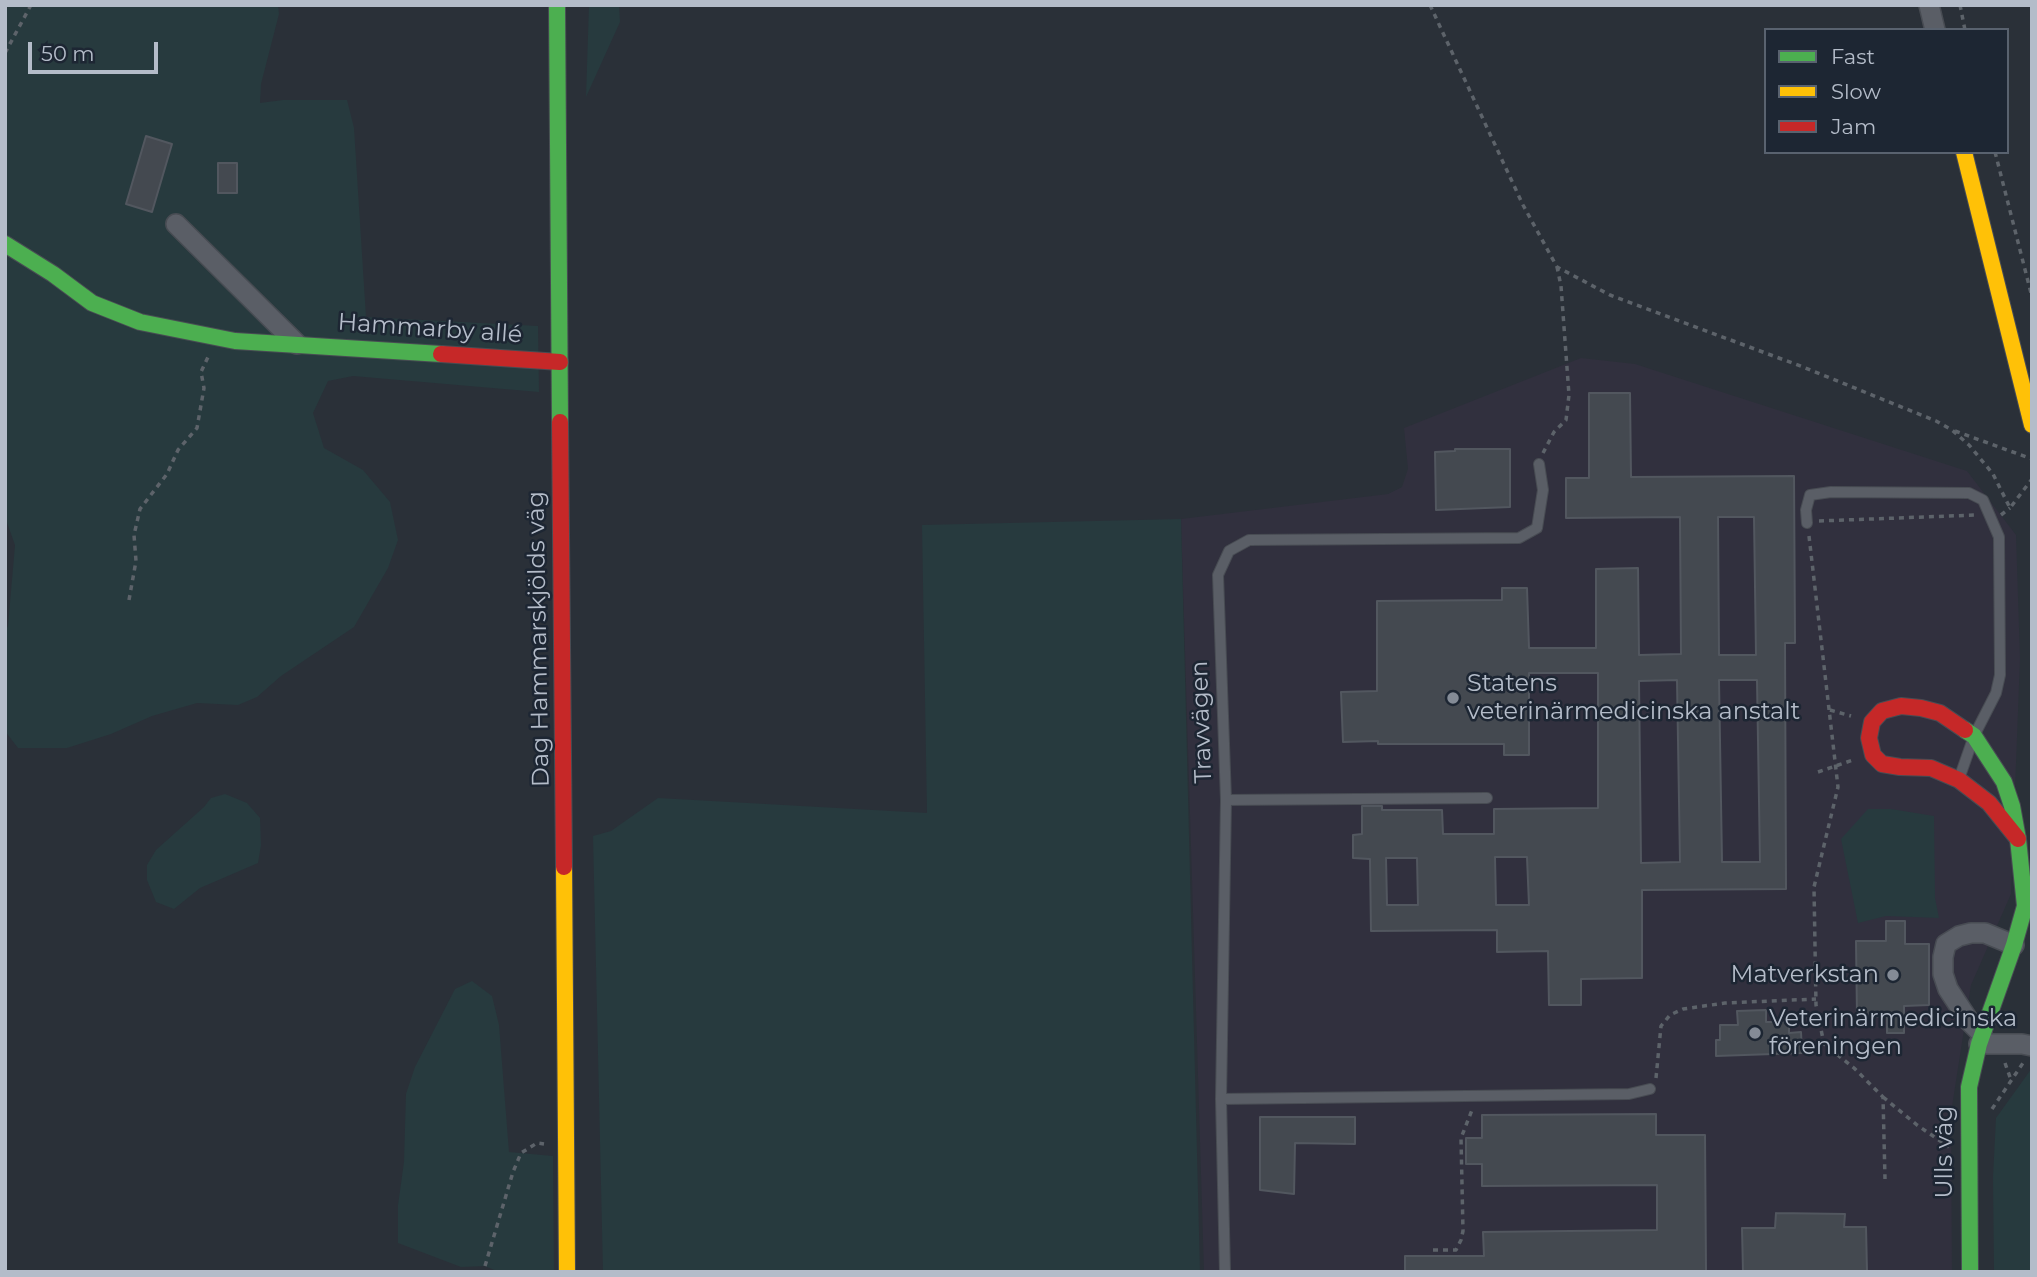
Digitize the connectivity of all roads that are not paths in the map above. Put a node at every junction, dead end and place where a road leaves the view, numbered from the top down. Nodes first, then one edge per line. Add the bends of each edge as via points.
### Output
1 (556, 5) edge
2 (1928, 5) edge
3 (1934, 28) edge
4 (1964, 154) edge
5 (176, 224) dead end
6 (5, 244) edge
7 (297, 344) junction
8 (560, 362) junction
9 (2032, 425) edge
10 (1539, 464) road end
11 (1807, 523) road end
12 (1974, 736) junction
13 (1959, 780) junction
14 (1487, 797) dead end
15 (1226, 800) junction
16 (2018, 839) junction
17 (2028, 902) edge
18 (2014, 945) junction
19 (1981, 1039) junction
20 (2028, 1053) edge
21 (1650, 1089) road end
22 (1221, 1099) junction
23 (567, 1272) edge
24 (1224, 1272) edge
25 (1970, 1272) edge

1 - 8 street, Dag Hammarskjölds väg
2 - 3 street
4 - 9 street
5 - 7 street
6 - 7 street, Hammarby allé via 92,303 140,322 235,341
7 - 8 street, Hammarby allé
8 - 23 street, Dag Hammarskjölds väg
10 - 15 lane, Travvägen via 1543,490 1537,528 1519,538 1249,540 1229,551 1218,575
11 - 12 lane via 1810,495 1831,492 1969,492 1983,500 1999,537 2000,675
12 - 13 lane
12 - 13 street, Ulls väg via 1940,713 1921,708 1901,706 1882,711 1872,722 1872,752 1882,764 1931,768
12 - 16 street, Ulls väg via 2004,782
13 - 16 street via 1989,803
14 - 15 lane
15 - 22 lane, Travvägen
16 - 17 street, Ulls väg
17 - 18 street, Ulls väg
18 - 19 street, Ulls väg
18 - 19 street via 1985,933 1959,936 1946,944 1943,974 1948,989
19 - 20 street via 2022,1044
19 - 25 street, Ulls väg via 1969,1087
21 - 22 lane via 1629,1094
22 - 24 lane, Travvägen

